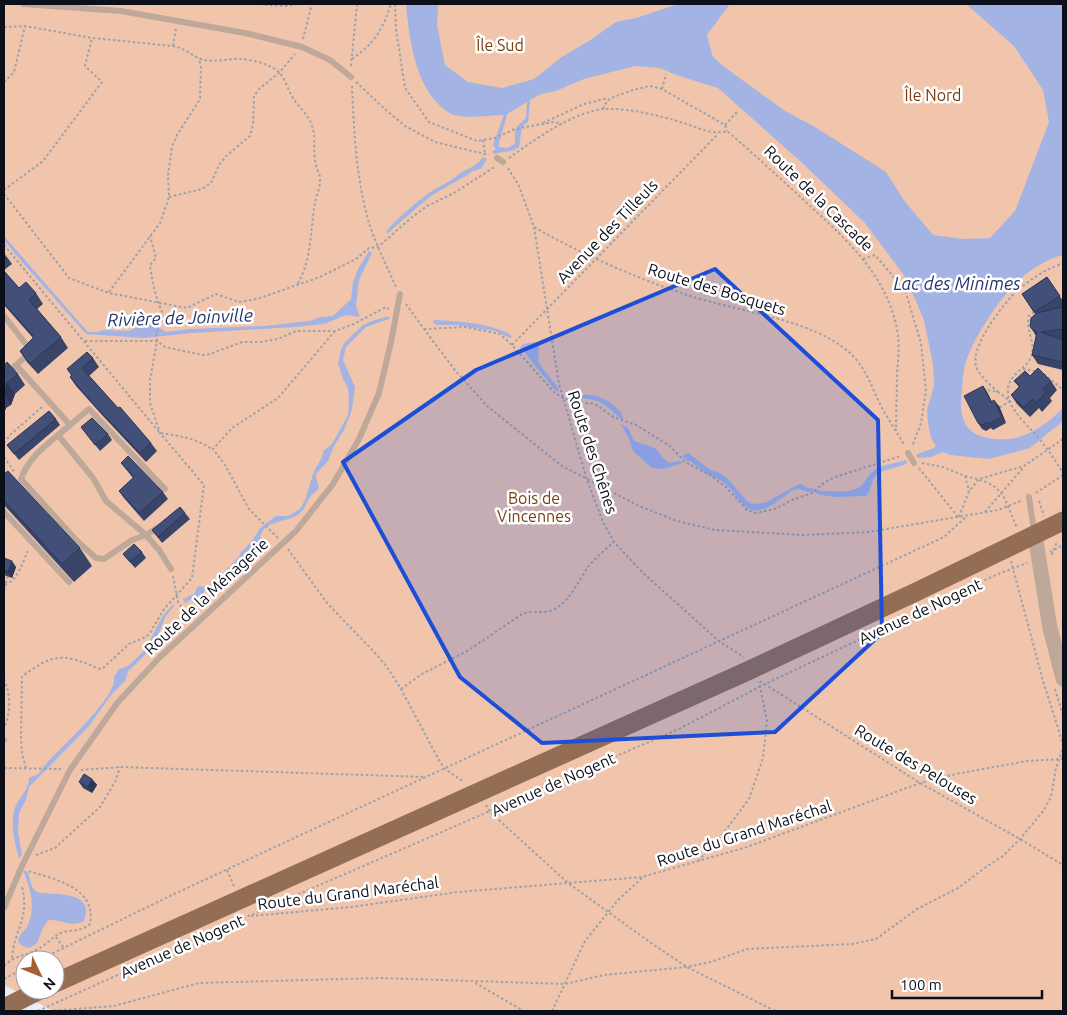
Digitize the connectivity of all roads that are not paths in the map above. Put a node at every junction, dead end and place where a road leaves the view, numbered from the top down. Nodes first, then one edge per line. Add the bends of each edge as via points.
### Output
1 (22, 4) edge
2 (351, 77) road end
3 (400, 294) road end
4 (4, 316) edge
5 (16, 365) junction
6 (4, 377) edge
7 (70, 425) junction
8 (58, 435) junction
9 (909, 453) road end
10 (914, 462) road end
11 (165, 489) dead end
12 (1032, 495) road end
13 (4, 512) edge
14 (1054, 520) edge
15 (160, 526) edge
16 (1027, 533) junction
17 (146, 535) junction
18 (171, 568) road end
19 (68, 582) dead end
20 (1063, 679) edge
21 (4, 908) edge
22 (65, 978) edge
23 (20, 1000) edge
24 (4, 1008) edge

1 - 2 lane via 121,11 245,33 302,47 330,60
3 - 21 lane, Route de la Ménagerie via 379,392 370,416 333,484 296,531 137,680 113,710 70,770
4 - 5 lane via 29,348 28,354
5 - 6 lane
5 - 7 lane
7 - 8 lane
7 - 11 lane via 89,409
8 - 17 lane via 93,478 106,500
8 - 17 lane via 32,458 21,479 96,558 104,559 132,540
9 - 10 lane
12 - 16 lane
13 - 19 lane
14 - 16 main road, Avenue de Nogent
15 - 17 lane
16 - 20 street via 1038,558
16 - 22 main road, Avenue de Nogent via 755,674 476,787
17 - 18 lane
23 - 24 main road

